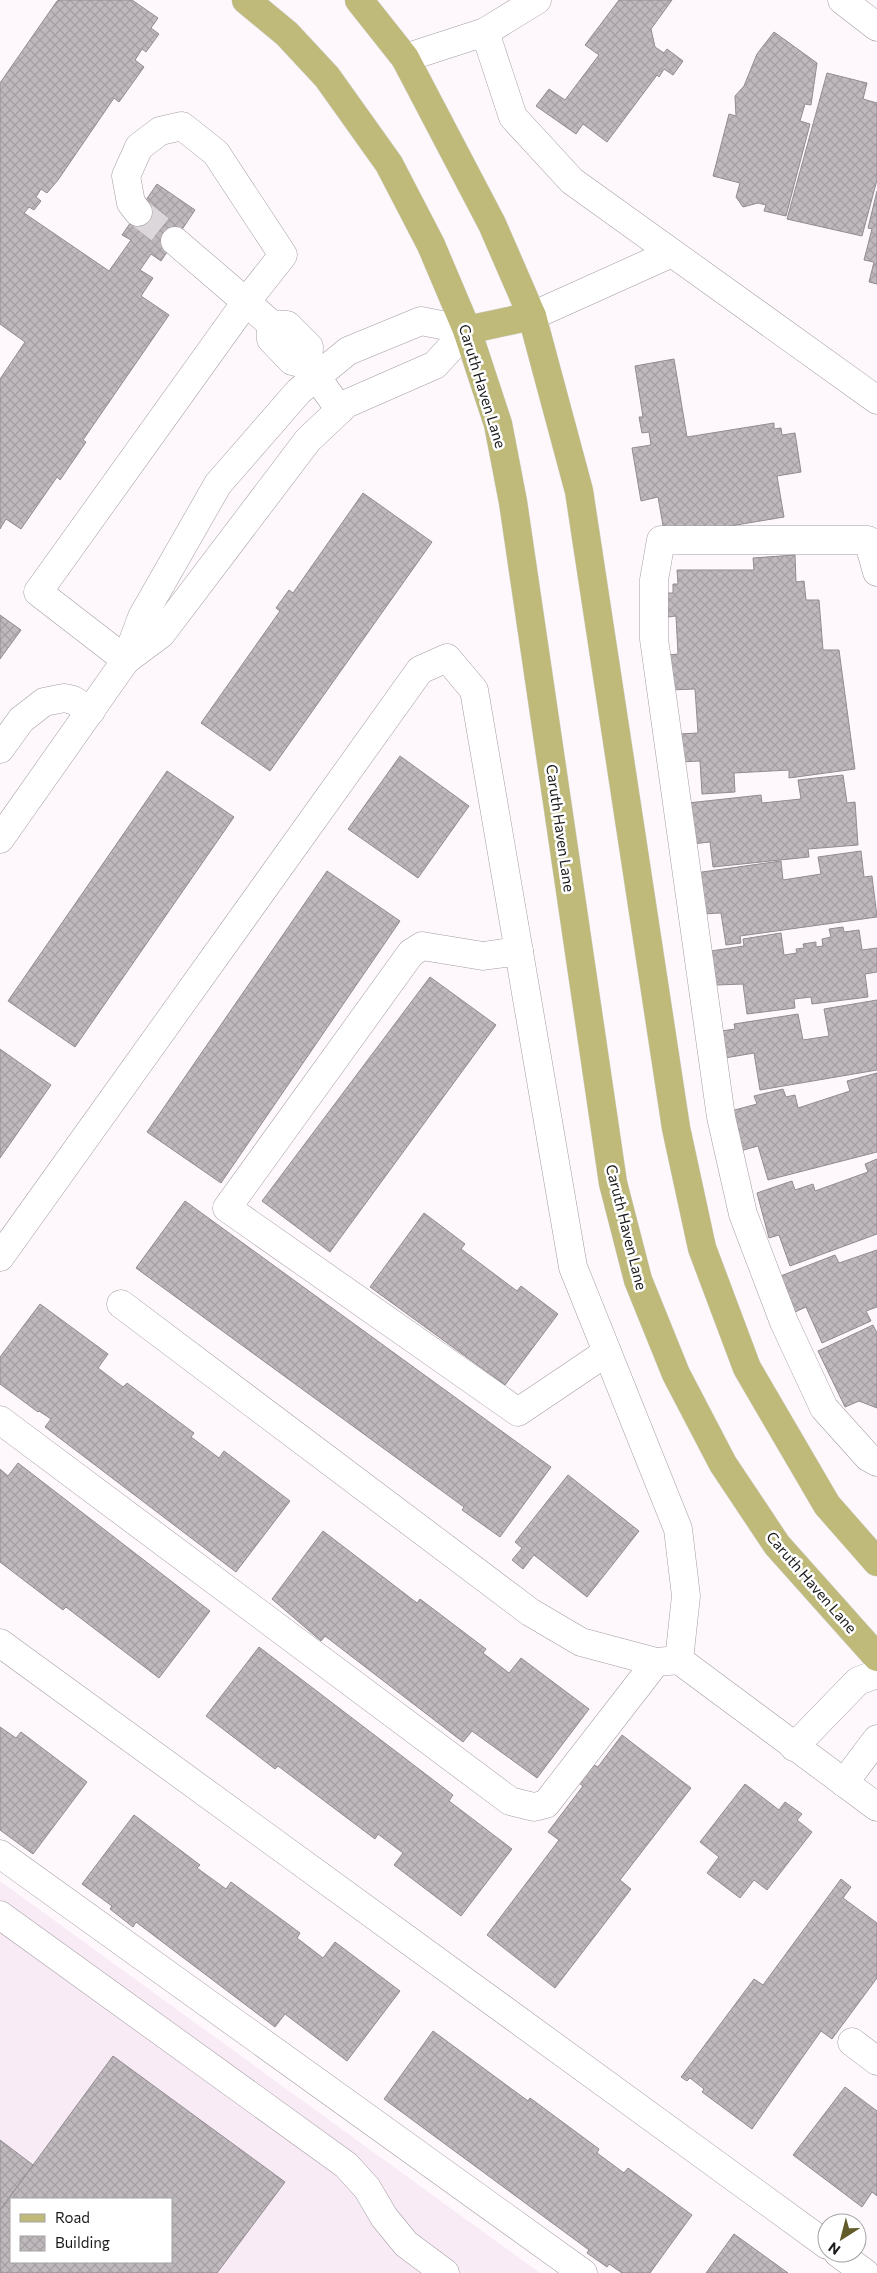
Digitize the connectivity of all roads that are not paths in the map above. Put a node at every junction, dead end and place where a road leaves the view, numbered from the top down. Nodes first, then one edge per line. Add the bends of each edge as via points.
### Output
1 (246, 0) edge
2 (359, 0) edge
3 (537, 0) edge
4 (842, 0) edge
5 (877, 26) edge
6 (486, 32) junction
7 (405, 58) junction
8 (138, 212) tunnel mouth
9 (175, 241) tunnel mouth
10 (672, 252) junction
11 (246, 302) junction
12 (532, 316) junction
13 (467, 330) junction
14 (312, 371) junction
15 (877, 400) edge
16 (340, 410) junction
17 (877, 572) edge
18 (126, 660) junction
19 (91, 710) junction
20 (0, 749) edge
21 (0, 840) edge
22 (519, 951) junction
23 (0, 1257) edge
24 (121, 1304) dead end
25 (607, 1352) junction
26 (0, 1420) edge
27 (877, 1462) edge
28 (877, 1562) edge
29 (0, 1643) edge
30 (877, 1657) edge
31 (667, 1661) junction
32 (877, 1674) edge
33 (877, 1739) edge
34 (794, 1747) junction
35 (844, 1783) junction
36 (877, 1807) edge
37 (0, 1854) edge
38 (0, 1915) edge
39 (852, 2042) dead end
40 (877, 2061) edge
41 (817, 2238) edge
42 (852, 2263) edge
43 (445, 2273) edge
44 (583, 2273) edge
45 (865, 2273) edge

1 - 13 main road, Caruth Haven Lane via 287,34 327,77 389,164 431,245
2 - 7 main road
3 - 6 street
4 - 5 street
6 - 7 street
6 - 10 street via 514,116 572,181
7 - 12 main road via 492,224
8 - 11 street via 130,203 126,176 139,147 160,131 182,126 216,153 283,255
9 - 11 street
10 - 12 street
10 - 15 street
11 - 14 street via 271,324 272,339 292,361
11 - 18 street via 38,592
12 - 13 main road
12 - 28 main road via 579,490 676,1128 702,1248 747,1368 827,1505
13 - 14 street via 422,321 348,351
13 - 16 street via 435,364
13 - 30 main road, Caruth Haven Lane via 498,424 513,502 613,1183 638,1280 676,1374 723,1464 776,1545
14 - 16 street
14 - 18 street via 218,484 142,617
16 - 18 street via 308,440 161,634
17 - 27 street via 868,540 661,540 654,580 654,639 721,1117 743,1214 784,1322 824,1408 868,1458
18 - 19 street
19 - 20 street via 64,698 44,702 21,720
19 - 21 street
22 - 23 street via 474,690 447,658 420,670
22 - 25 street via 573,1267
22 - 25 street via 483,956 422,946 411,953 227,1208 518,1412
24 - 31 street via 530,1612 581,1642
25 - 31 street via 678,1529 686,1596
26 - 31 street via 510,1801 534,1807 546,1804
29 - 41 street
31 - 34 street
32 - 34 street via 858,1681
33 - 35 street
34 - 35 street
35 - 36 street
37 - 44 street
38 - 43 street via 346,2165 367,2188 384,2217 406,2244
39 - 40 street
42 - 45 street

